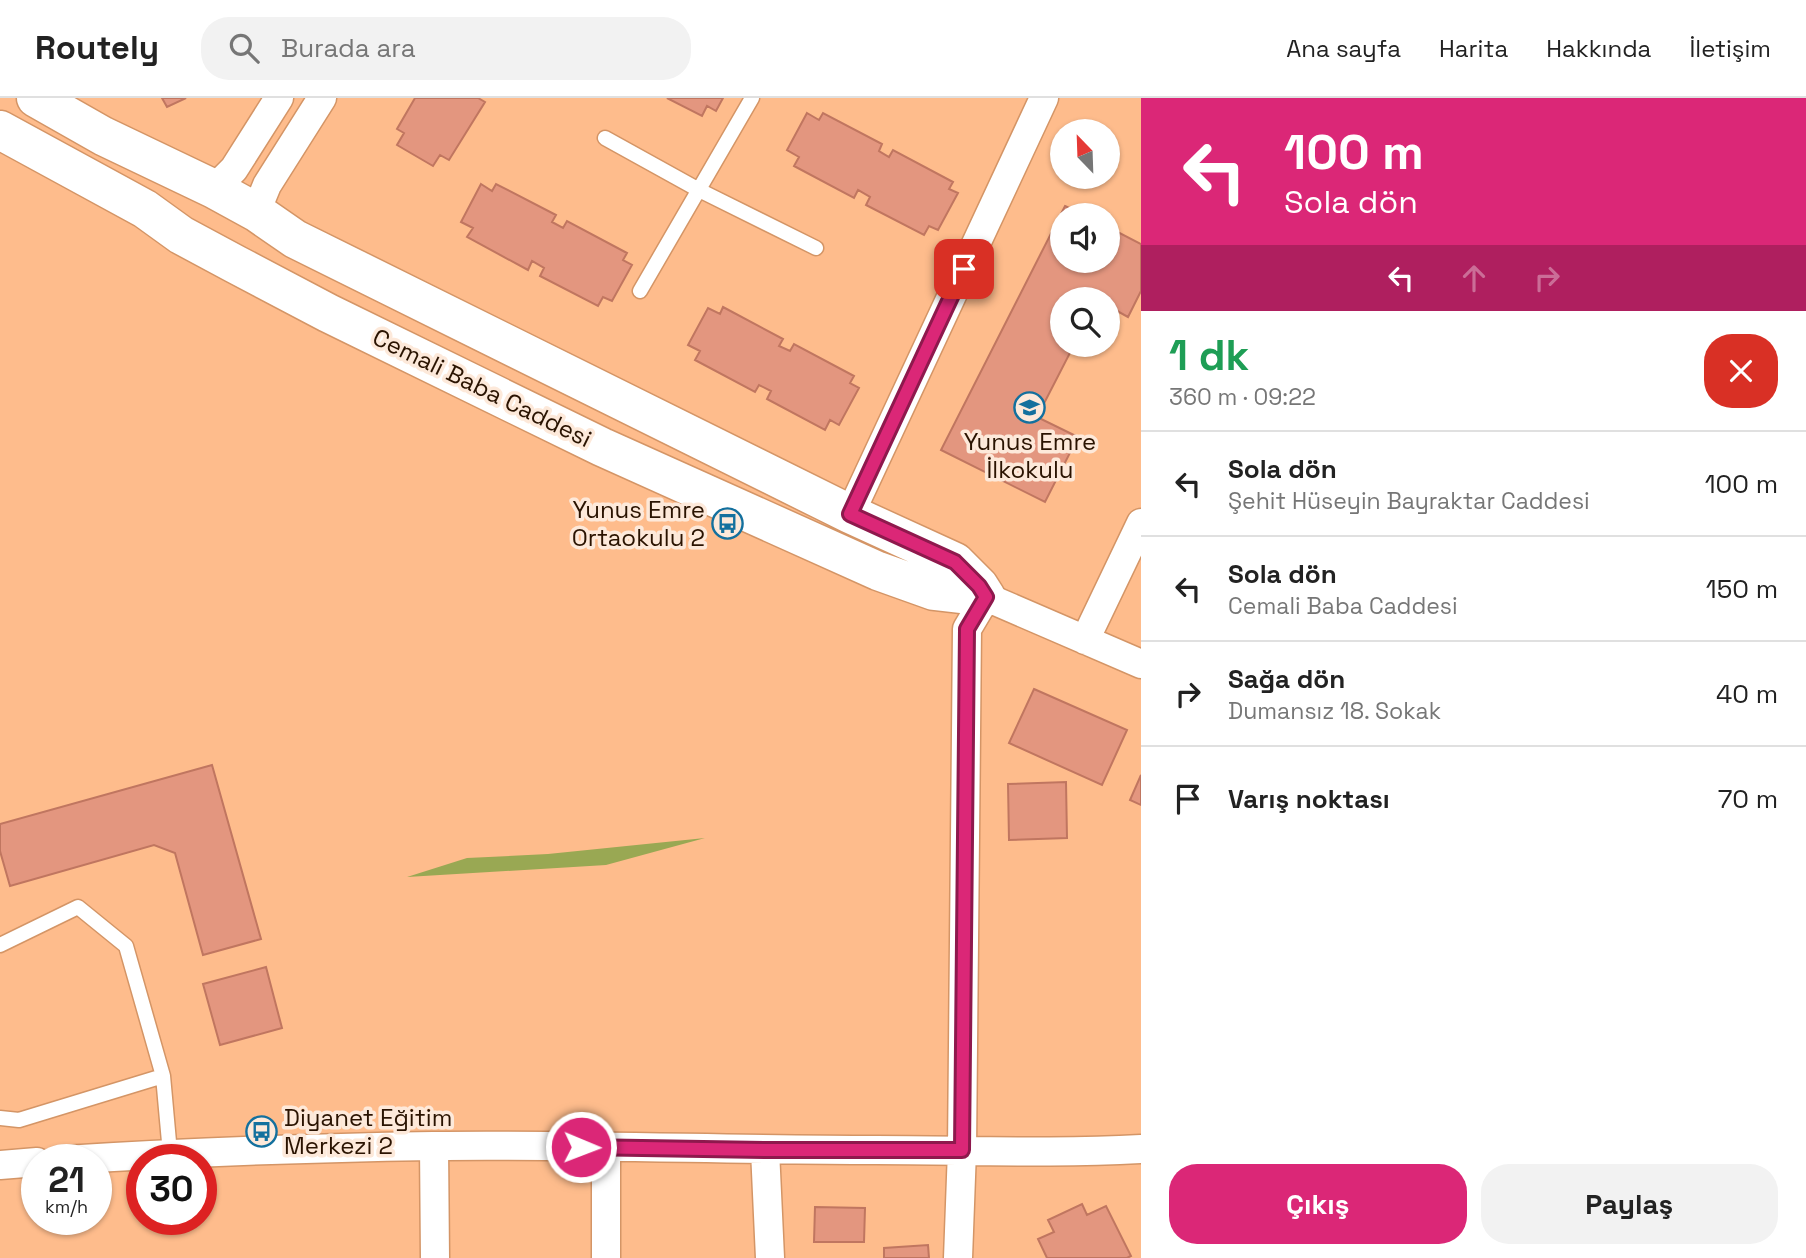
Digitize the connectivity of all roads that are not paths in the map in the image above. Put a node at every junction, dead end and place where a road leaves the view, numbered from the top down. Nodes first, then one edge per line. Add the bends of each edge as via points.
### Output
1 (36, 98) edge
2 (279, 98) edge
3 (322, 98) edge
4 (752, 98) edge
5 (1044, 98) edge
6 (0, 130) edge
7 (605, 138) dead end
8 (214, 189) junction
9 (699, 190) junction
10 (256, 212) junction
11 (181, 235) junction
12 (816, 248) dead end
13 (235, 264) junction
14 (640, 291) dead end
15 (850, 514) junction
16 (1141, 523) edge
17 (986, 597) junction
18 (1085, 640) junction
19 (1141, 664) edge
20 (0, 946) edge
21 (163, 1076) junction
22 (0, 1118) edge
23 (169, 1144) edge
24 (434, 1146) junction
25 (606, 1148) junction
26 (1141, 1149) edge
27 (765, 1150) junction
28 (962, 1150) junction
29 (217, 1152) edge
30 (21, 1163) edge
31 (0, 1165) edge
32 (435, 1258) edge
33 (606, 1258) edge
34 (770, 1258) edge
35 (958, 1258) edge

1 - 8 street, Cemali Baba Caddesi
2 - 8 street via 234,169
3 - 10 street via 267,185
4 - 9 lane
5 - 15 street
6 - 11 street, Cemali Baba Caddesi via 145,209
7 - 9 lane
8 - 10 street, Cemali Baba Caddesi
8 - 11 street via 197,198
9 - 12 lane
9 - 14 lane
10 - 13 street via 259,225
10 - 15 street, Cemali Baba Caddesi via 295,239
11 - 13 street, Cemali Baba Caddesi
13 - 17 street, Cemali Baba Caddesi via 602,447 878,571 934,591
15 - 17 street, Cemali Baba Caddesi via 955,562
16 - 18 street
17 - 18 street, Cemali Baba Caddesi
17 - 28 street via 967,629
18 - 19 street, Cemali Baba Caddesi
20 - 21 lane via 78,907 126,946
21 - 22 lane via 19,1120
21 - 23 lane
24 - 25 street
24 - 29 street
24 - 32 street
25 - 27 street
25 - 33 street
26 - 28 street
27 - 28 street
27 - 34 street
28 - 35 street
30 - 31 street

